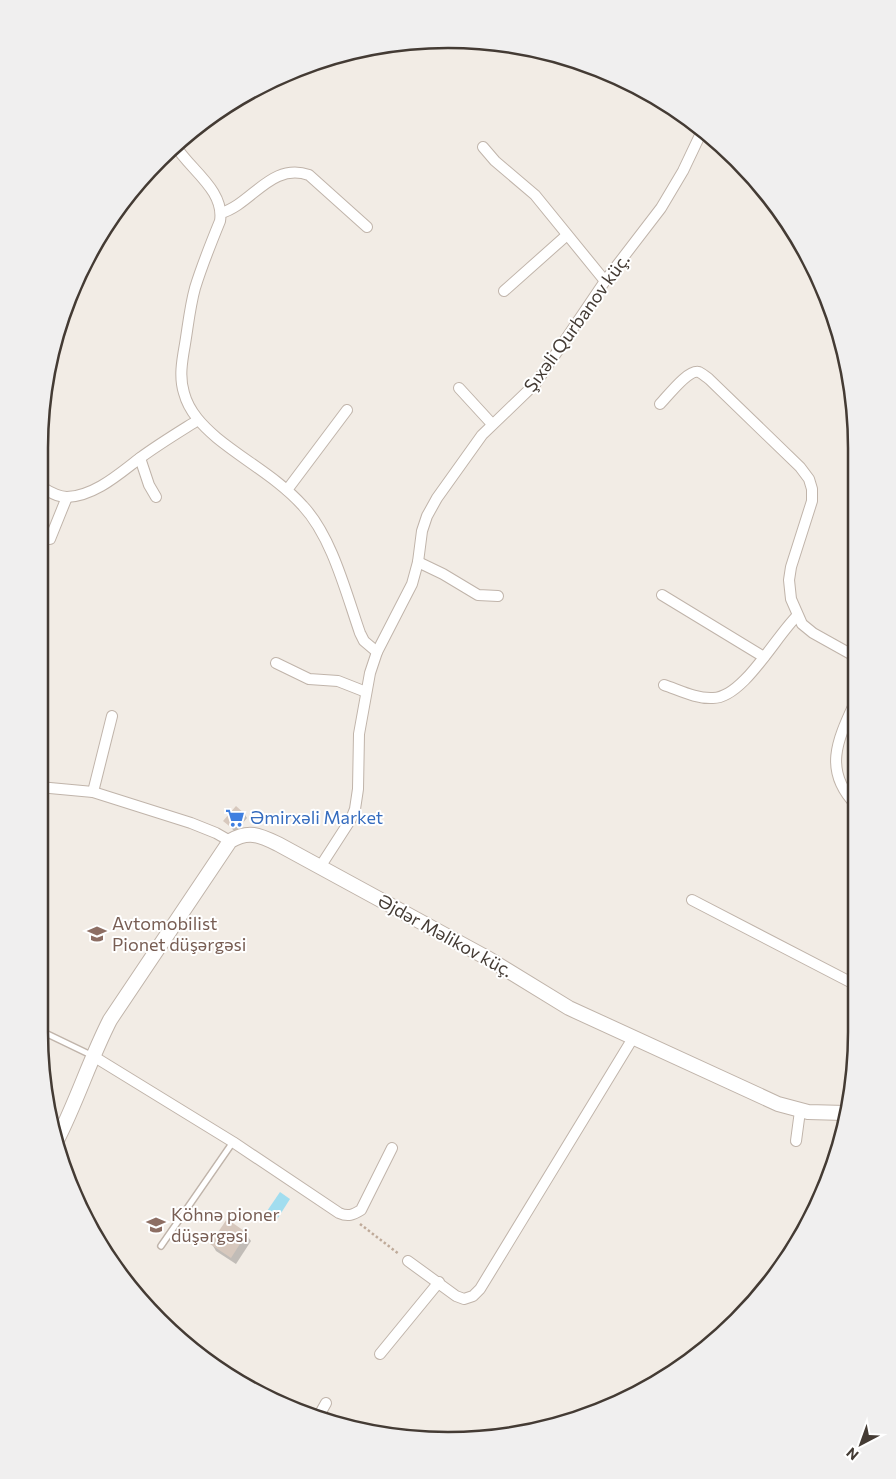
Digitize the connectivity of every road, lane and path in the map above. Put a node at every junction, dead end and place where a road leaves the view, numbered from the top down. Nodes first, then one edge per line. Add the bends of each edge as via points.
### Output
1 (699, 136) edge
2 (483, 147) dead end
3 (180, 151) edge
4 (221, 213) junction
5 (367, 227) dead end
6 (566, 235) junction
7 (606, 281) junction
8 (504, 291) dead end
9 (458, 388) dead end
10 (660, 404) dead end
11 (347, 410) dead end
12 (198, 420) junction
13 (492, 424) junction
14 (140, 458) junction
15 (48, 490) edge
16 (287, 490) junction
17 (67, 497) junction
18 (156, 497) dead end
19 (50, 539) dead end
20 (418, 562) junction
21 (662, 595) dead end
22 (498, 596) dead end
23 (797, 616) junction
24 (377, 652) junction
25 (848, 652) edge
26 (764, 657) junction
27 (276, 663) dead end
28 (664, 685) dead end
29 (366, 692) junction
30 (112, 716) dead end
31 (848, 720) edge
32 (48, 788) edge
33 (93, 792) junction
34 (848, 796) edge
35 (230, 842) junction
36 (320, 867) junction
37 (692, 900) dead end
38 (848, 982) edge
39 (48, 1034) edge
40 (633, 1038) junction
41 (93, 1056) junction
42 (800, 1110) junction
43 (840, 1113) edge
44 (60, 1133) edge
45 (796, 1141) dead end
46 (233, 1142) junction
47 (392, 1148) dead end
48 (353, 1215) junction
49 (161, 1246) dead end
50 (408, 1261) joint
51 (439, 1282) junction
52 (380, 1354) dead end
53 (326, 1403) dead end
54 (322, 1411) edge

1 - 7 street, Şıxəli Qurbanov küç. via 661,208
2 - 6 street via 494,161 535,195
3 - 4 street via 215,194
4 - 5 street via 231,210 275,178 300,172 309,175
4 - 12 street via 195,289 181,370 184,394
6 - 7 street
6 - 8 street
7 - 13 street, Şıxəli Qurbanov küç. via 536,383
9 - 13 street
10 - 23 street via 687,376 700,372 809,479 812,501 789,580
11 - 16 street
12 - 14 street
12 - 16 street
13 - 20 street, Şıxəli Qurbanov küç. via 470,450 427,516
14 - 17 street via 103,485
14 - 18 street
15 - 17 street
16 - 24 street via 316,522 328,545 360,633
17 - 19 street
20 - 22 street via 478,595
20 - 24 street, Şıxəli Qurbanov küç. via 412,584
21 - 26 street
23 - 25 street via 813,632
23 - 26 street
24 - 29 street, Şıxəli Qurbanov küç.
26 - 28 street via 737,688 721,698 699,697
27 - 29 street via 309,679 338,681
29 - 36 street, Şıxəli Qurbanov küç. via 359,734 355,808
30 - 33 street
31 - 34 street via 837,748 835,767
32 - 33 street
33 - 35 street via 192,823
35 - 36 street, Əjdər Məlikov küç. via 238,836 262,836
35 - 41 street via 110,1020
36 - 40 street, Əjdər Məlikov küç. via 488,959 569,1008
37 - 38 street
39 - 41 lane
40 - 42 street, Əjdər Məlikov küç. via 778,1104
40 - 51 street via 480,1289 464,1299
41 - 44 street
41 - 46 street
42 - 43 street, Əjdər Məlikov küç.
42 - 45 street
46 - 48 street via 339,1213
46 - 49 lane
47 - 48 street via 361,1210
48 - 50 path via 366,1230
50 - 51 street
51 - 52 street
53 - 54 street

